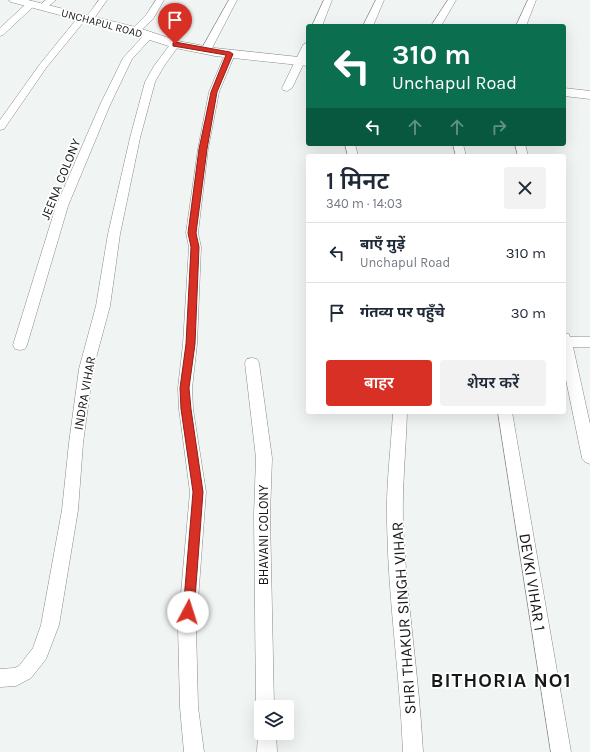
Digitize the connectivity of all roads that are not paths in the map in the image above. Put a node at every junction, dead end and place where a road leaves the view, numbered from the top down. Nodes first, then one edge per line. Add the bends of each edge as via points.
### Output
1 (15, 0) edge
2 (104, 0) edge
3 (160, 0) edge
4 (233, 0) edge
5 (328, 0) edge
6 (380, 0) edge
7 (452, 0) edge
8 (532, 0) edge
9 (42, 4) edge
10 (86, 18) junction
11 (318, 24) edge
12 (369, 24) edge
13 (437, 24) edge
14 (522, 24) edge
15 (135, 31) junction
16 (0, 32) edge
17 (149, 35) junction
18 (175, 44) junction
19 (206, 50) junction
20 (230, 54) junction
21 (304, 62) edge
22 (287, 88) dead end
23 (566, 92) edge
24 (590, 95) edge
25 (0, 127) edge
26 (566, 340) edge
27 (590, 342) edge
28 (20, 345) dead end
29 (566, 349) edge
30 (252, 363) dead end
31 (400, 414) edge
32 (505, 414) edge
33 (590, 458) edge
34 (0, 678) edge
35 (265, 700) edge
36 (267, 740) edge
37 (194, 752) edge
38 (267, 752) edge
39 (413, 752) edge
40 (561, 752) edge

1 - 9 street, UNCHAPUL ROAD
2 - 10 street
3 - 15 street via 150,16
4 - 19 street
5 - 11 street
6 - 12 street
7 - 13 street
8 - 14 street
9 - 10 street, UNCHAPUL ROAD
9 - 16 street
10 - 15 street, UNCHAPUL ROAD
10 - 25 street via 43,66
15 - 17 street, UNCHAPUL ROAD
17 - 18 street, UNCHAPUL ROAD
17 - 28 street, JEENA COLONY via 128,58 62,206
18 - 19 street, UNCHAPUL ROAD
18 - 34 street, INDRA VIHAR via 150,82 114,234 104,306 86,369 70,510 50,625 40,653 24,672 16,677
19 - 20 street, UNCHAPUL ROAD
20 - 21 street, UNCHAPUL ROAD
20 - 37 street via 214,92 203,149 192,233 195,247 191,336 184,388 198,492 187,627 189,707
21 - 22 street
23 - 24 street
26 - 27 street
29 - 33 street
30 - 35 street, BHAVANI COLONY via 264,458 262,515
31 - 39 street, SHRI THAKUR SINGH VIHAR via 395,520 399,598 411,707
32 - 40 street, DEVKI VIHAR 1
36 - 38 street

